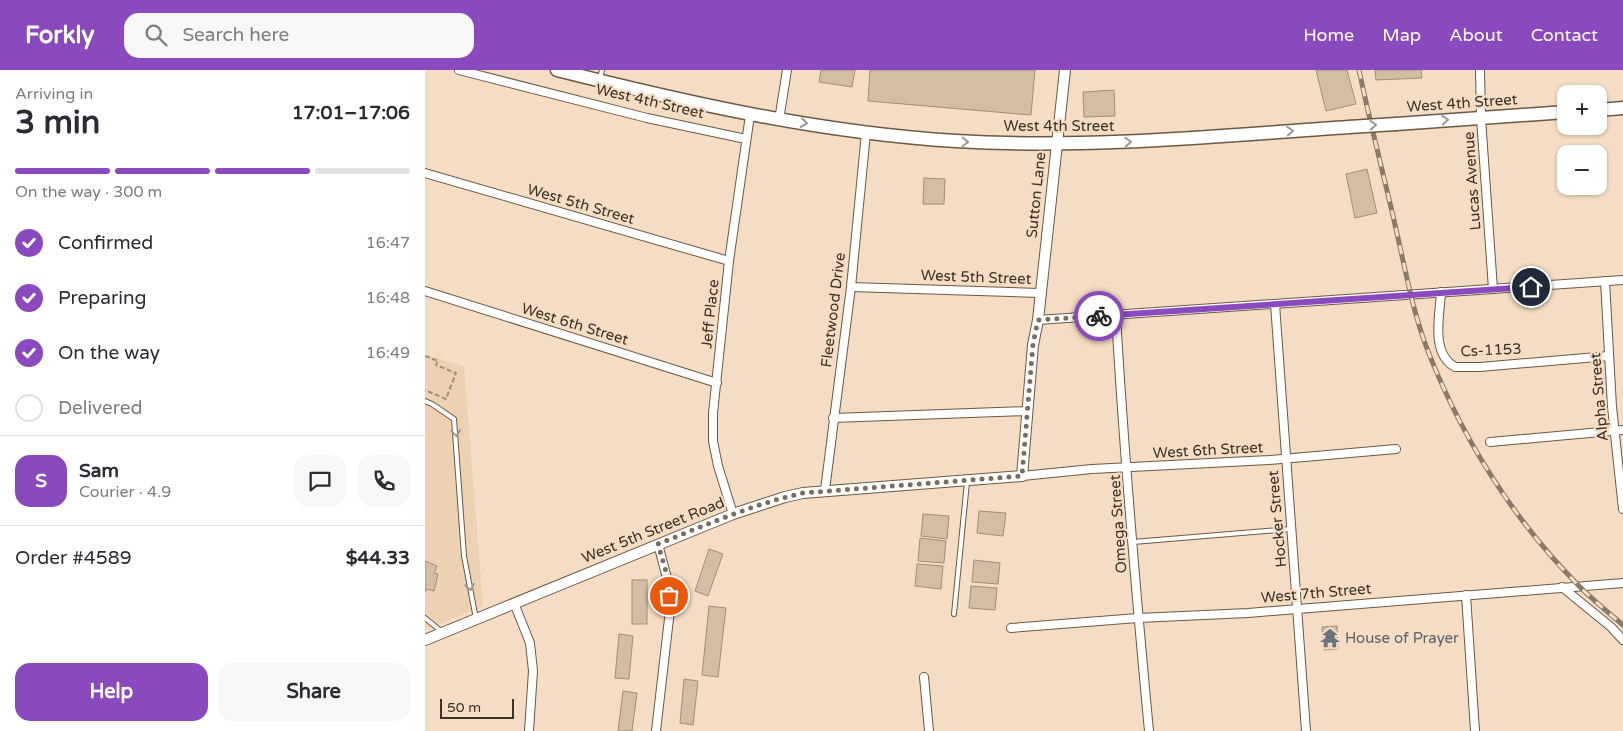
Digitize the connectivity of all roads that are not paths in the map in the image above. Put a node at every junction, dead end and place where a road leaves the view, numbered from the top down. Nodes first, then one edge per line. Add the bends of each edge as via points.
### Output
1 (459, 70) edge
2 (557, 70) edge
3 (787, 70) edge
4 (1065, 70) edge
5 (1480, 70) edge
6 (601, 75) edge
7 (1623, 108) edge
8 (1607, 109) edge
9 (1557, 113) edge
10 (750, 115) junction
11 (1481, 118) junction
12 (779, 120) junction
13 (866, 132) junction
14 (746, 139) junction
15 (1057, 144) junction
16 (425, 173) edge
17 (729, 261) junction
18 (1623, 280) edge
19 (1605, 281) junction
20 (851, 287) junction
21 (1493, 289) junction
22 (425, 292) edge
23 (1441, 292) junction
24 (1041, 293) junction
25 (1275, 304) junction
26 (1116, 315) junction
27 (1038, 320) junction
28 (1609, 356) junction
29 (717, 383) junction
30 (425, 401) edge
31 (1028, 412) junction
32 (833, 418) junction
33 (1619, 431) edge
34 (1490, 442) dead end
35 (1396, 449) dead end
36 (1285, 458) junction
37 (1127, 468) junction
38 (1022, 476) junction
39 (967, 480) junction
40 (825, 490) junction
41 (1623, 510) edge
42 (733, 514) junction
43 (1291, 529) junction
44 (1133, 542) junction
45 (658, 544) junction
46 (1623, 582) edge
47 (1562, 587) junction
48 (1466, 596) junction
49 (514, 603) junction
50 (1298, 608) junction
51 (954, 614) dead end
52 (425, 618) edge
53 (1138, 618) junction
54 (476, 619) junction
55 (1011, 628) dead end
56 (442, 633) junction
57 (425, 640) edge
58 (1623, 640) edge
59 (924, 677) dead end
60 (529, 731) edge
61 (656, 731) edge
62 (929, 731) edge
63 (1149, 731) edge
64 (1306, 731) edge
65 (1475, 731) edge

1 - 14 street, West 4th Street via 647,118
2 - 6 main road, West 4th Street
3 - 12 street
4 - 15 street, Sutton Lane
5 - 11 street, Lucas Avenue
6 - 10 main road, West 4th Street via 636,90
7 - 8 main road
9 - 11 main road, West 4th Street
10 - 12 main road, West 4th Street
10 - 14 street, Jeff Place
15 -> 11 main road, West 4th Street, bridge via 1181,139
11 - 21 street, Lucas Avenue
12 -> 13 main road, West 4th Street
13 -> 15 main road, West 4th Street via 955,141
13 - 20 street, Fleetwood Drive
14 - 17 street, Jeff Place
15 - 24 street, Sutton Lane
16 - 17 street, West 5th Street
17 - 29 street, Jeff Place
18 - 19 street
19 - 21 street
19 - 28 street, Alpha Street
20 - 24 street, West 5th Street
20 - 32 street, Fleetwood Drive
21 - 23 street
22 - 29 street, West 6th Street
23 - 25 street
23 - 28 street, Cs-1153 via 1439,341 1444,357 1455,367
24 - 27 street, Sutton Lane
25 - 26 street
25 - 36 street, Hocker Street
26 - 27 street
26 - 37 street, Omega Street
27 - 31 street
28 - 33 street, Alpha Street
29 - 42 street, Jeff Place via 713,441
30 -> 54 lane via 454,419 464,556
31 - 32 street
31 - 38 street
32 - 40 street, Fleetwood Drive
33 - 34 street
33 - 41 street, Alpha Street
35 - 36 street, West 6th Street
36 - 37 street, West 6th Street
36 - 43 street, Hocker Street
37 - 38 street, West 6th Street
37 - 44 street, Omega Street
38 - 39 street, West 5th Street Road
39 - 40 street, West 5th Street Road
39 - 51 lane
40 - 42 street, West 5th Street Road via 785,497
42 - 45 street, West 5th Street Road
43 - 44 lane
43 - 50 street, Hocker Street
44 - 53 street, Omega Street
45 - 49 street, West 5th Street Road
45 - 61 street via 669,582 670,610
46 - 47 street, West 7th Street
47 - 48 street, West 7th Street
47 - 58 street
48 - 50 street, West 7th Street
48 - 65 street
49 - 54 street, West 5th Street Road
49 - 60 street via 530,643 533,671
50 - 53 street, West 7th Street
50 - 64 street, Hocker Street
52 - 56 lane
53 - 55 street, West 7th Street
53 - 63 street, Omega Street
54 - 56 street, West 5th Street Road
56 - 57 street, West 5th Street Road
59 - 62 street

